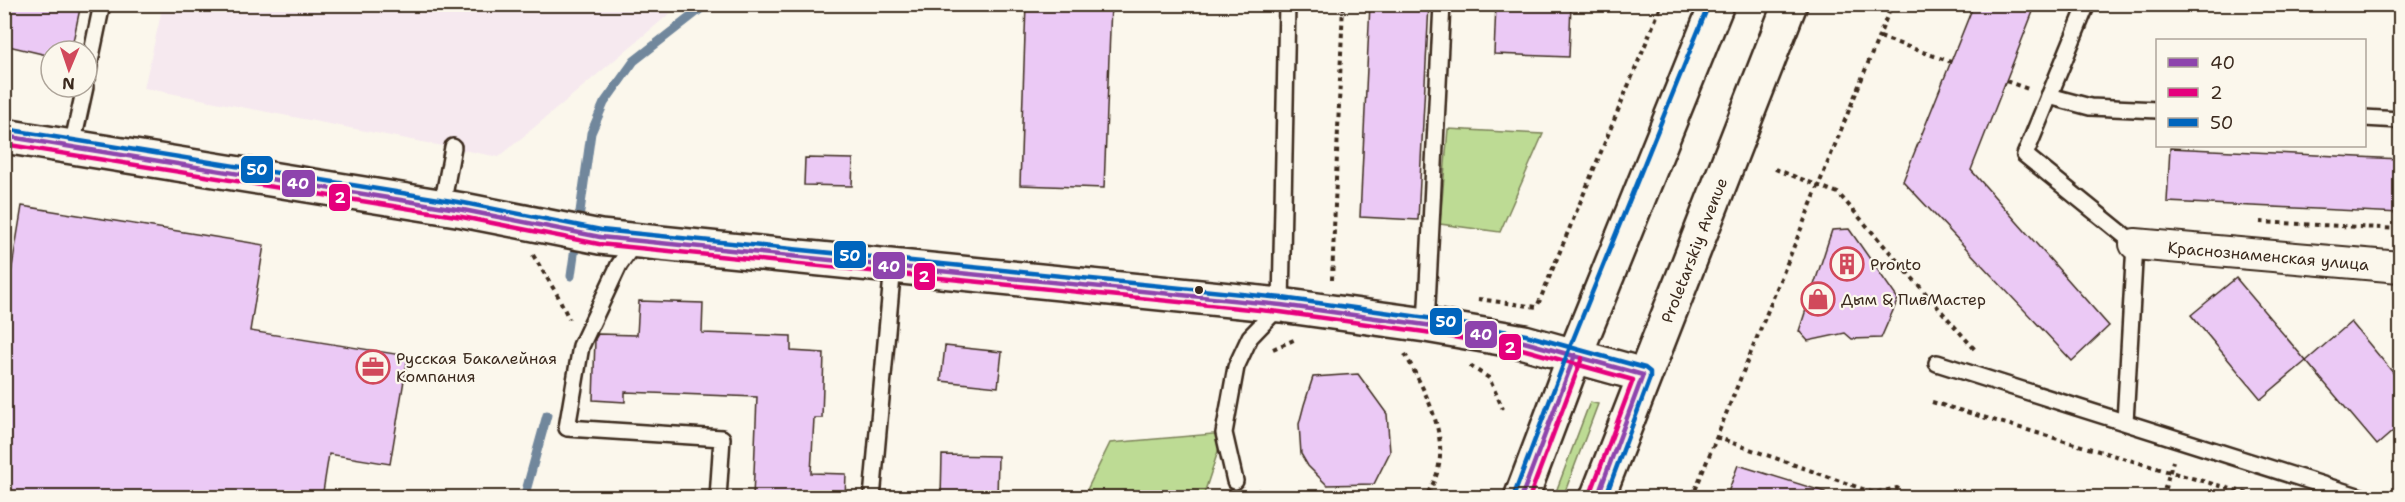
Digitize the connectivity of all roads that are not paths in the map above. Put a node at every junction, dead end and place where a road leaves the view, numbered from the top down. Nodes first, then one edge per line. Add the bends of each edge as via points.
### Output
1 (102, 4) edge
2 (1287, 4) edge
3 (1442, 4) edge
4 (1717, 4) edge
5 (1790, 4) edge
6 (2086, 4) edge
7 (95, 39) edge
8 (2049, 96) junction
9 (82, 99) edge
10 (2156, 110) edge
11 (2366, 118) edge
12 (2400, 120) edge
13 (4, 136) edge
14 (72, 146) junction
15 (453, 147) dead end
16 (442, 206) junction
17 (636, 241) junction
18 (2134, 244) junction
19 (893, 265) junction
20 (2400, 267) edge
21 (1281, 305) junction
22 (1419, 337) junction
23 (1575, 355) junction
24 (1937, 363) dead end
25 (1643, 375) junction
26 (2125, 422) junction
27 (1235, 480) dead end
28 (718, 498) edge
29 (872, 498) edge
30 (1521, 498) edge
31 (1597, 498) edge
32 (2364, 498) edge

1 - 7 lane
2 - 21 lane
3 - 22 lane
4 - 23 street
5 - 25 street, Proletarskiy Avenue
6 - 8 lane
8 - 10 lane via 2090,107
8 - 18 lane via 2025,155
9 - 14 lane
11 - 12 lane
13 - 14 street
14 - 16 street
15 - 16 lane
16 - 17 street via 542,239 600,237
17 - 19 street
17 - 28 lane via 619,265 581,346 567,428 722,438
18 - 20 street, Краснознаменская улица
18 - 26 lane
19 - 21 street
19 - 29 lane
21 - 22 street
21 - 27 lane via 1250,337 1236,367 1224,433
22 - 23 street via 1524,342
23 - 25 street
23 - 30 street
24 - 26 lane
25 - 31 street, Proletarskiy Avenue
26 - 32 lane

